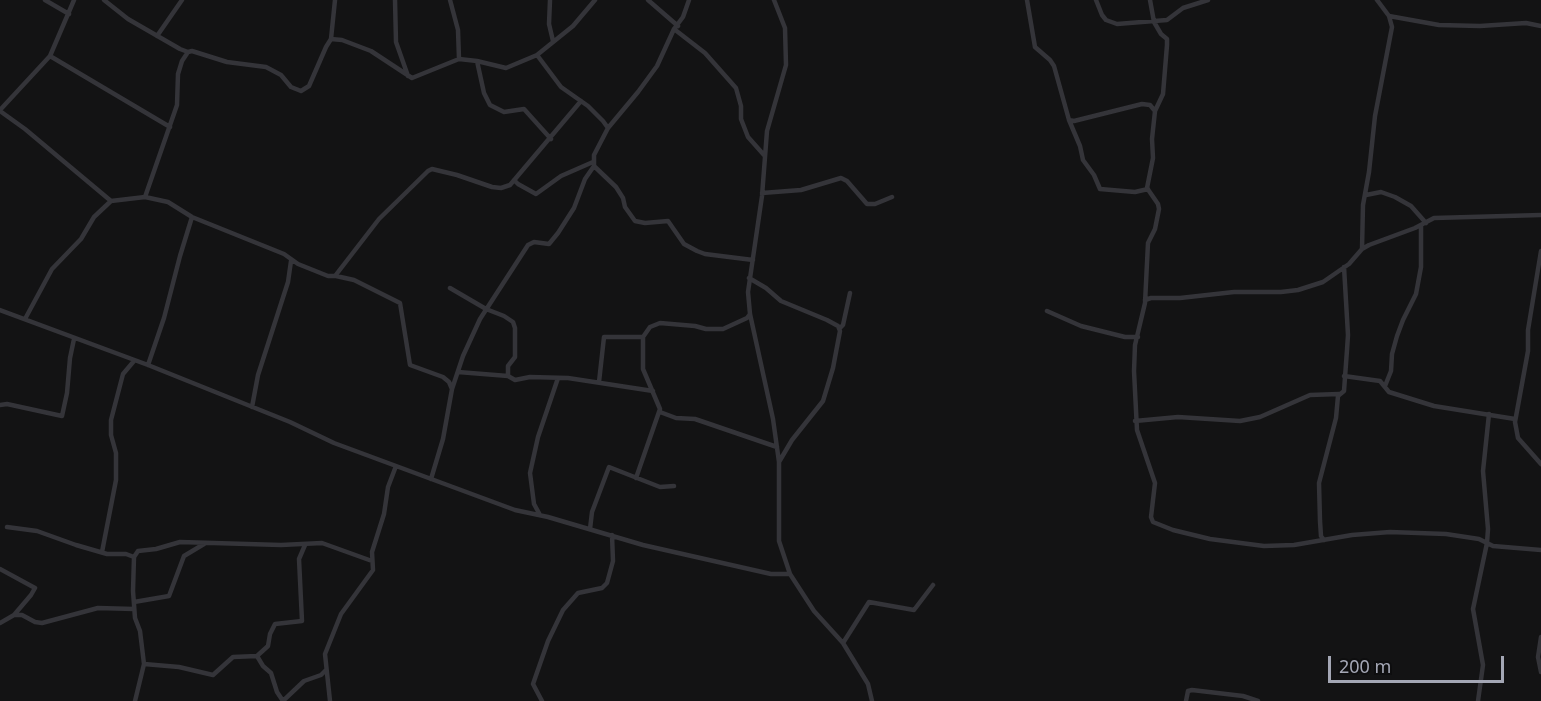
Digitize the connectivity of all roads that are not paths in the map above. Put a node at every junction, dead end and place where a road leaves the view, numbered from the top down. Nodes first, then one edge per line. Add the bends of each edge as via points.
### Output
1 (45, 0) edge
2 (74, 0) edge
3 (104, 0) edge
4 (182, 0) edge
5 (335, 0) edge
6 (396, 0) edge
7 (450, 0) edge
8 (549, 0) edge
9 (595, 0) edge
10 (648, 0) edge
11 (688, 0) edge
12 (774, 0) edge
13 (1027, 0) edge
14 (1096, 0) edge
15 (1150, 0) edge
16 (1208, 0) edge
17 (1377, 0) edge
18 (69, 14) junction
19 (1389, 16) junction
20 (1154, 22) junction
21 (1541, 26) edge
22 (676, 28) junction
23 (157, 36) junction
24 (331, 39) junction
25 (553, 41) junction
26 (188, 52) junction
27 (537, 55) junction
28 (50, 56) junction
29 (459, 59) junction
30 (477, 61) junction
31 (408, 76) junction
32 (581, 101) junction
33 (0, 110) edge
34 (1155, 111) junction
35 (1069, 120) junction
36 (170, 127) junction
37 (608, 128) junction
38 (550, 139) junction
39 (764, 155) junction
40 (594, 164) junction
41 (514, 180) junction
42 (1148, 189) junction
43 (762, 193) junction
44 (1366, 195) junction
45 (145, 196) junction
46 (892, 198) dead end
47 (111, 201) junction
48 (1541, 215) edge
49 (192, 217) junction
50 (1424, 224) junction
51 (1362, 249) junction
52 (1541, 251) edge
53 (753, 260) junction
54 (291, 261) junction
55 (1344, 267) junction
56 (336, 276) junction
57 (749, 278) junction
58 (450, 288) dead end
59 (850, 293) dead end
60 (1145, 300) junction
61 (486, 309) junction
62 (0, 310) edge
63 (1047, 311) dead end
64 (750, 314) junction
65 (25, 319) junction
66 (840, 328) junction
67 (643, 337) junction
68 (1138, 337) junction
69 (74, 339) junction
70 (134, 361) junction
71 (148, 365) junction
72 (458, 372) junction
73 (508, 376) junction
74 (1344, 376) junction
75 (558, 378) junction
76 (599, 382) junction
77 (1385, 387) junction
78 (452, 389) junction
79 (653, 391) junction
80 (1339, 394) junction
81 (0, 405) edge
82 (252, 407) junction
83 (660, 412) junction
84 (1489, 414) junction
85 (1515, 419) junction
86 (1135, 421) junction
87 (777, 447) junction
88 (779, 462) junction
89 (1541, 464) edge
90 (396, 466) junction
91 (636, 478) junction
92 (431, 479) junction
93 (674, 486) dead end
94 (540, 515) junction
95 (8, 527) dead end
96 (590, 529) junction
97 (612, 535) junction
98 (1324, 540) junction
99 (1487, 543) junction
100 (204, 544) junction
101 (305, 544) junction
102 (1541, 550) edge
103 (102, 552) junction
104 (134, 557) junction
105 (372, 561) junction
106 (0, 569) edge
107 (790, 574) junction
108 (933, 585) dead end
109 (134, 602) junction
110 (134, 609) junction
111 (14, 615) junction
112 (0, 623) edge
113 (1541, 637) edge
114 (843, 643) junction
115 (257, 656) junction
116 (144, 664) junction
117 (326, 670) junction
118 (1541, 672) edge
119 (135, 701) edge
120 (283, 701) edge
121 (330, 701) edge
122 (542, 701) edge
123 (872, 701) edge
124 (1186, 701) edge
125 (1258, 701) edge
126 (1478, 701) edge

1 - 18 street
2 - 18 street
3 - 23 street
4 - 23 street
5 - 24 street
6 - 31 street via 396,42
7 - 29 street via 458,30
8 - 25 street
9 - 25 street via 573,26
10 - 22 street
11 - 22 street
12 - 39 street via 785,28 787,53
13 - 35 street via 1035,48 1053,66
14 - 20 street via 1102,15 1112,23
15 - 20 street
16 - 20 street
17 - 19 street
18 - 28 street
19 - 21 street via 1439,26
19 - 44 street via 1391,34 1375,116
20 - 34 street via 1167,39 1162,94
22 - 37 street via 648,80
22 - 39 street via 705,52 736,88 748,138
23 - 26 street
24 - 26 street via 309,86 301,91 266,67
24 - 31 street via 371,51
25 - 27 street
26 - 36 street via 178,74 179,98
27 - 30 street via 506,68
27 - 32 street via 561,87
28 - 33 street
28 - 36 street
29 - 30 street
29 - 31 street
30 - 38 street via 490,105 504,112 524,109
32 - 37 street
32 - 38 street
33 - 47 street
34 - 35 street via 1142,104 1074,122
34 - 42 street
35 - 42 street via 1083,160 1100,189
36 - 45 street
37 - 40 street via 594,155
38 - 41 street
39 - 43 street
40 - 41 street via 561,176 536,194
40 - 53 street via 616,187 635,221 668,221 684,244 696,251
40 - 61 street via 558,233 549,244 528,245
41 - 56 street via 504,187 492,187 430,169 379,219
42 - 60 street via 1159,209 1148,243
43 - 46 street via 791,192 842,178 867,204
43 - 53 street
44 - 50 street via 1381,192 1395,197 1412,206
44 - 51 street
45 - 47 street
45 - 49 street via 168,202
47 - 65 street via 52,269
48 - 50 street via 1438,217
49 - 54 street via 284,254
49 - 71 street
50 - 51 street
50 - 77 street via 1416,294 1397,336
51 - 55 street
52 - 85 street
53 - 57 street
54 - 56 street
54 - 82 street
55 - 60 street via 1323,282 1290,292 1234,292
55 - 74 street via 1348,334
56 - 78 street via 354,280 400,303 410,365 443,377
57 - 64 street
57 - 66 street via 781,301
58 - 61 street
59 - 66 street
60 - 68 street
61 - 72 street
61 - 73 street via 509,318 515,328 514,357 508,366
62 - 65 street
63 - 68 street via 1081,326
64 - 67 street via 723,329 657,323
64 - 87 street
65 - 69 street
66 - 88 street via 823,400
67 - 76 street via 603,337
67 - 79 street via 643,369
68 - 86 street
69 - 70 street
69 - 81 street via 62,416
70 - 71 street
70 - 103 street via 123,375 111,420 116,480
71 - 82 street
72 - 73 street
72 - 78 street
73 - 75 street via 514,380
74 - 77 street via 1380,381
74 - 80 street via 1343,391
75 - 76 street
75 - 94 street via 530,472 534,504
76 - 79 street
77 - 84 street via 1389,392 1434,406
78 - 92 street
79 - 83 street
80 - 86 street via 1310,395 1260,417 1240,421 1178,417
80 - 98 street via 1319,483
82 - 90 street
83 - 87 street via 695,419
83 - 91 street
84 - 85 street
84 - 99 street via 1483,471
85 - 89 street via 1518,438
86 - 98 street via 1155,482 1153,522 1232,543 1275,546
87 - 88 street
88 - 107 street via 778,533
90 - 92 street
90 - 105 street
91 - 93 street via 660,487
91 - 96 street via 607,468
92 - 94 street via 499,505
94 - 96 street
95 - 103 street via 37,531
96 - 97 street
97 - 107 street via 771,574
97 - 122 street via 607,583 602,588 578,593 563,610 548,641 533,684
98 - 99 street via 1390,532 1446,534
99 - 102 street
99 - 126 street via 1473,609 1483,665
100 - 101 street
100 - 104 street via 175,543 139,550
100 - 109 street via 184,556 169,596
101 - 105 street via 327,544
101 - 115 street via 298,559 302,621 275,624 268,646
103 - 104 street
104 - 109 street
105 - 117 street via 372,573 341,614 331,636 324,656
106 - 111 street via 34,586
107 - 114 street via 814,611
108 - 114 street via 914,610 869,602
109 - 110 street
110 - 111 street via 98,608 42,623
110 - 116 street
111 - 112 street
113 - 118 street
114 - 123 street via 868,684
115 - 116 street via 233,657 213,675
115 - 120 street via 271,673
116 - 119 street
117 - 120 street via 304,681
117 - 121 street
124 - 125 street via 1192,690

